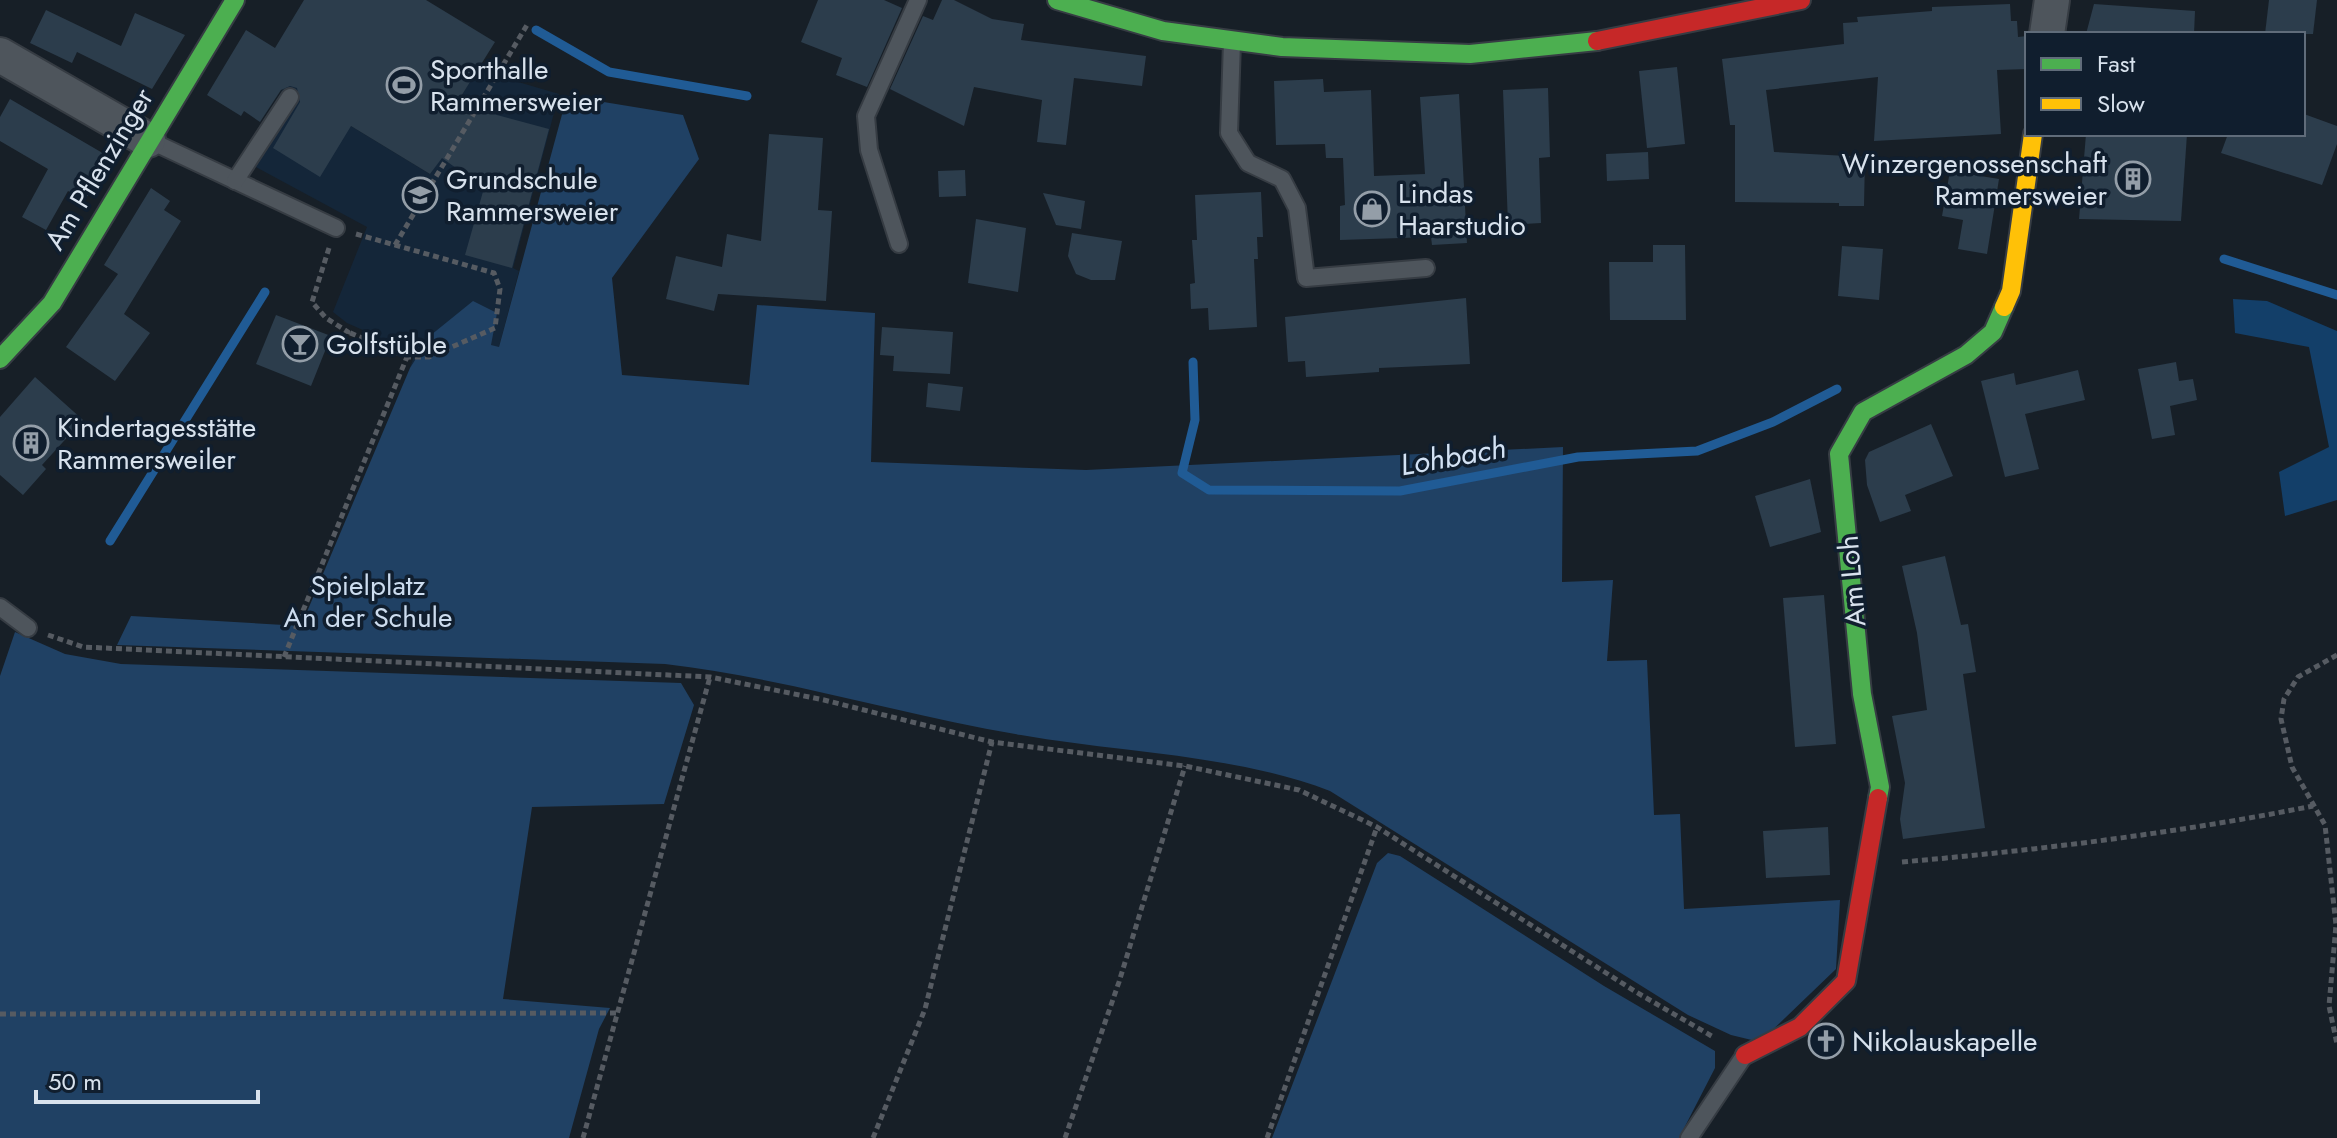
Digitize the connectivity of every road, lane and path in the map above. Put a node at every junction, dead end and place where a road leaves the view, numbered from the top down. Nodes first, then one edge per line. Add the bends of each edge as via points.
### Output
1 (235, 0) edge
2 (918, 0) edge
3 (1057, 0) edge
4 (1801, 0) edge
5 (2052, 0) edge
6 (527, 25) dead end
7 (2047, 32) edge
8 (1232, 40) junction
9 (0, 55) edge
10 (290, 97) dead end
11 (2033, 136) edge
12 (148, 140) junction
13 (235, 181) junction
14 (336, 228) junction
15 (899, 244) dead end
16 (395, 245) junction
17 (1426, 268) dead end
18 (348, 332) junction
19 (344, 342) dead end
20 (407, 357) junction
21 (0, 359) edge
22 (0, 607) edge
23 (28, 628) joint
24 (2337, 655) edge
25 (284, 657) junction
26 (710, 677) junction
27 (992, 742) junction
28 (1185, 766) junction
29 (2313, 806) junction
30 (1377, 827) junction
31 (1868, 865) junction
32 (616, 1013) junction
33 (0, 1014) edge
34 (2337, 1044) edge
35 (1745, 1055) junction
36 (583, 1138) edge
37 (873, 1138) edge
38 (1065, 1138) edge
39 (1267, 1138) edge
40 (1689, 1138) edge

1 - 12 street, Am Pflenzinger
2 - 15 lane via 866,116 869,150
3 - 8 street via 1163,31
4 - 8 street via 1580,44 1470,54 1360,53
5 - 7 street
6 - 16 path
8 - 17 lane via 1229,133 1248,163 1282,179 1297,208 1306,278
9 - 12 street
10 - 13 lane
11 - 31 street, Am Loh via 2011,291 1993,332 1966,355 1863,412 1839,454 1862,694 1880,787
12 - 13 lane
12 - 21 street, Am Pflenzinger via 52,303
13 - 14 lane
14 - 16 path
14 - 18 path via 312,302
16 - 20 path via 494,273 500,289 495,328 429,357
18 - 19 path
18 - 20 path
20 - 25 path
22 - 23 lane
23 - 25 path via 83,647
24 - 29 path via 2298,677 2284,699 2281,719 2292,767
25 - 26 path
26 - 27 path
26 - 32 path
27 - 28 path
27 - 37 path via 925,1009
28 - 30 path via 1299,790
28 - 38 path
29 - 31 path via 2049,849
29 - 34 path via 2325,825 2330,854 2336,925 2329,1006
30 - 35 path
30 - 39 path
31 - 35 street, Am Loh via 1846,981 1800,1027
32 - 33 path
32 - 36 path
35 - 40 lane

